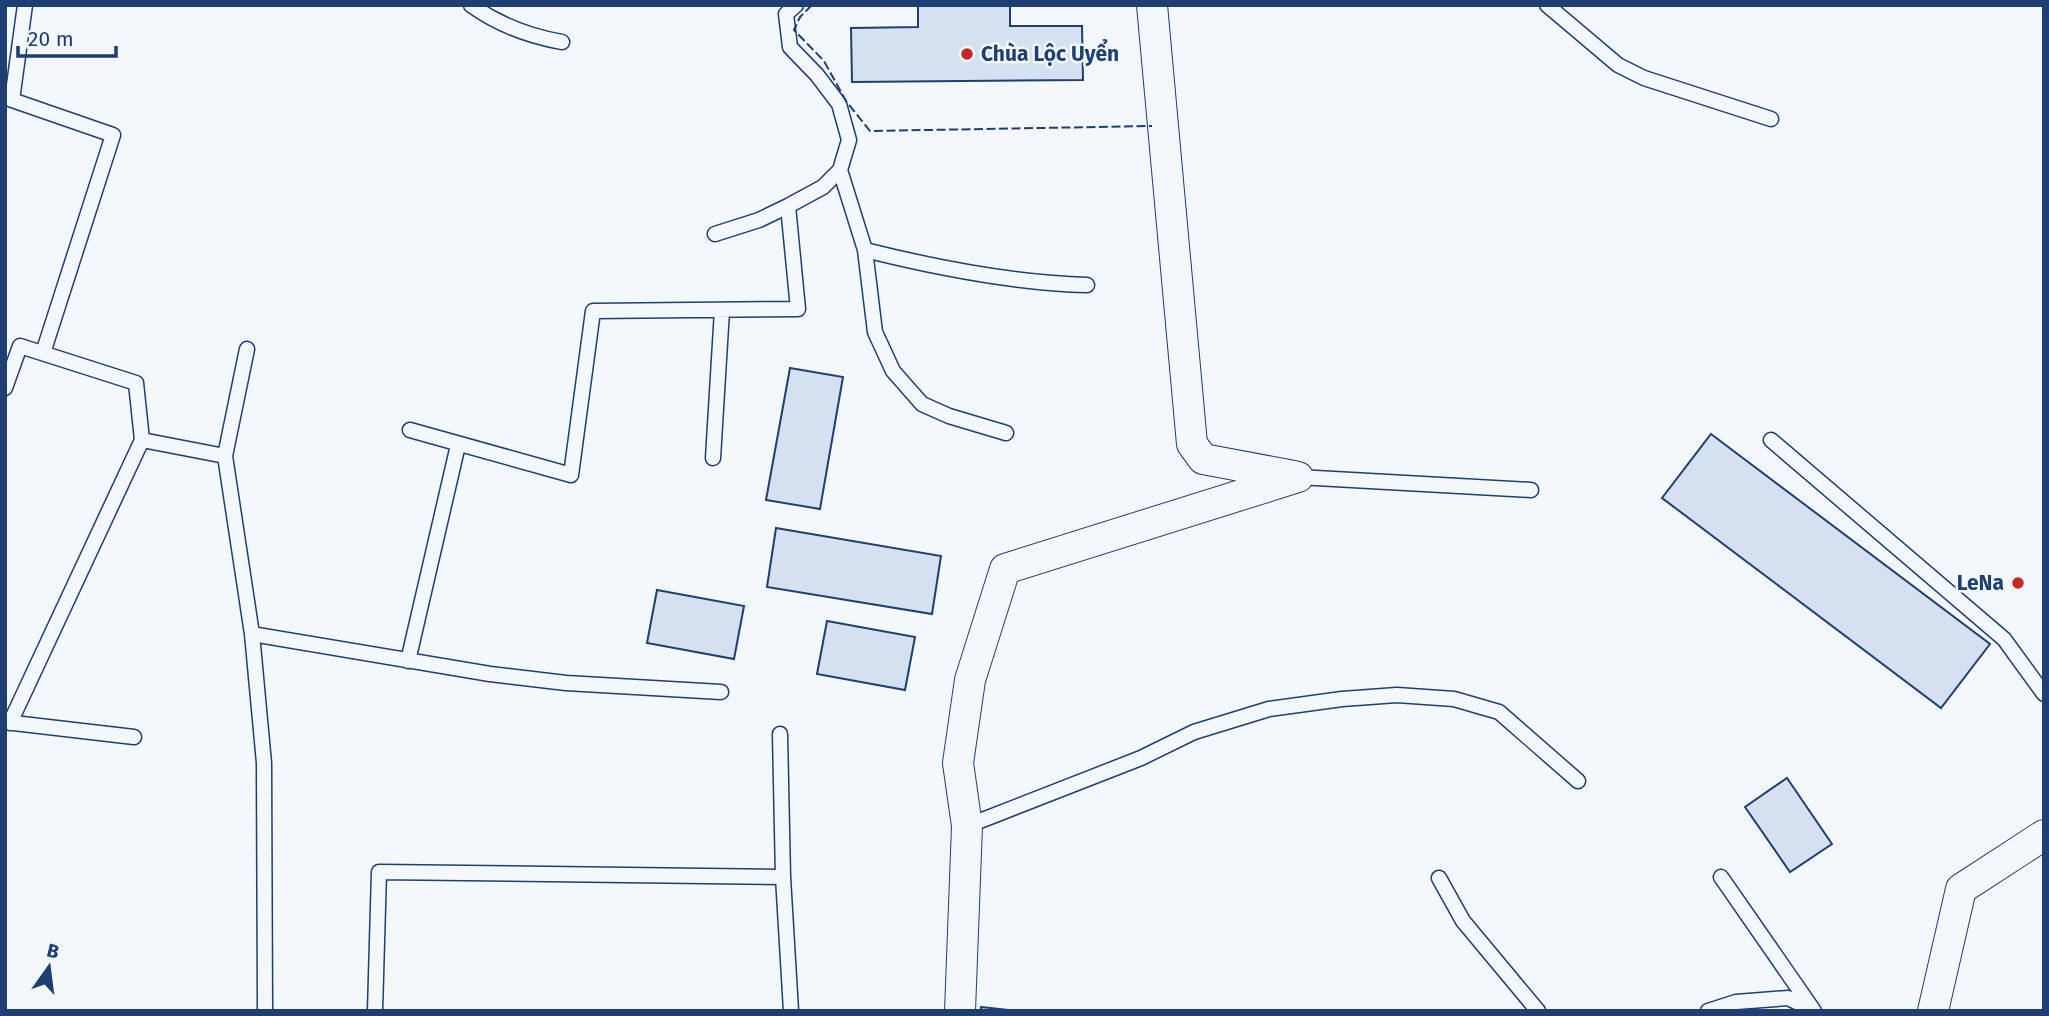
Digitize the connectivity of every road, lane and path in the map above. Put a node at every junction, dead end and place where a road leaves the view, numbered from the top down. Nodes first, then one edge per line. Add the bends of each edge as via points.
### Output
1 (25, 5) edge
2 (471, 5) edge
3 (796, 5) edge
4 (1152, 5) edge
5 (1547, 5) edge
6 (562, 42) dead end
7 (1771, 119) dead end
8 (840, 170) junction
9 (788, 206) junction
10 (715, 234) dead end
11 (865, 250) junction
12 (1087, 285) dead end
13 (722, 310) junction
14 (247, 349) dead end
15 (43, 353) junction
16 (5, 388) edge
17 (410, 430) dead end
18 (1006, 433) dead end
19 (142, 440) junction
20 (1771, 440) dead end
21 (458, 445) junction
22 (225, 456) junction
23 (713, 458) dead end
24 (1298, 477) junction
25 (1531, 490) dead end
26 (253, 634) junction
27 (408, 661) junction
28 (721, 692) dead end
29 (2044, 694) edge
30 (8, 723) edge
31 (780, 734) dead end
32 (134, 737) dead end
33 (1578, 781) dead end
34 (967, 827) junction
35 (2044, 835) edge
36 (783, 877) junction
37 (1721, 877) dead end
38 (1439, 878) dead end
39 (265, 1011) edge
40 (375, 1011) edge
41 (791, 1011) edge
42 (960, 1011) edge
43 (1538, 1011) edge
44 (1708, 1011) edge
45 (1814, 1011) edge
46 (1933, 1011) edge

1 - 15 lane via 12,100 113,135
2 - 6 lane via 492,20
3 - 8 lane via 786,15 790,47 839,104 849,140
4 - 24 street via 1192,444 1203,459
5 - 7 lane via 1618,65 1644,78
8 - 9 lane via 822,187
8 - 11 lane
9 - 10 lane
9 - 13 lane via 798,309
11 - 12 lane via 1042,284
11 - 18 lane via 875,332 893,371 922,404
13 - 21 lane via 593,311 571,475
13 - 23 lane
14 - 22 lane
15 - 16 lane via 20,346
15 - 19 lane via 136,383
17 - 21 lane
19 - 22 lane
19 - 30 lane
20 - 29 lane via 2004,639
21 - 27 lane
22 - 26 lane
24 - 25 lane
24 - 34 street via 1005,569 970,680 958,763
26 - 27 lane
26 - 39 lane via 264,763
27 - 28 lane via 566,683
30 - 32 lane
31 - 36 lane
33 - 34 lane via 1499,712 1454,699 1397,695 1342,699 1269,709 1194,732 1141,758
34 - 42 street
35 - 46 street via 1961,888
36 - 40 lane via 379,872
36 - 41 lane
37 - 45 lane
38 - 43 lane via 1463,921
44 - 45 lane via 1736,1002 1788,998

